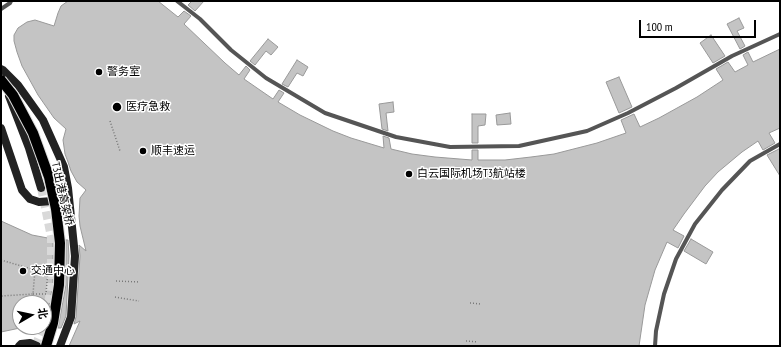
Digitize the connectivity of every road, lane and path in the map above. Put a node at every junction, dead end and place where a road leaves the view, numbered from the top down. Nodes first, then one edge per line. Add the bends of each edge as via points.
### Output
1 (11, 1) edge
2 (177, 1) edge
3 (1, 9) edge
4 (780, 34) edge
5 (1, 69) edge
6 (1, 80) edge
7 (1, 88) edge
8 (110, 121) dead end
9 (1, 128) edge
10 (780, 144) edge
11 (120, 151) dead end
12 (41, 188) tunnel mouth
13 (68, 188) junction
14 (1, 260) edge
15 (35, 270) junction
16 (116, 281) dead end
17 (140, 282) dead end
18 (33, 294) junction
19 (1, 296) edge
20 (115, 297) dead end
21 (139, 301) dead end
22 (470, 303) dead end
23 (481, 304) dead end
24 (466, 341) dead end
25 (478, 342) dead end
26 (20, 346) edge
27 (37, 346) edge
28 (46, 346) edge
29 (60, 346) edge
30 (655, 346) edge

1 - 3 lane
2 - 4 lane via 266,78 325,113 396,137 450,147 519,146 587,131 628,113 732,56
5 - 13 main road via 18,85 43,120 64,167
6 - 28 main road, T3出港高架桥, bridge via 13,95 33,133 49,177 56,209 60,243 59,285 53,323
7 - 12 main road via 9,96 30,148
8 - 11 path
9 - 13 main road via 22,190 30,199 39,202 52,201 63,196
10 - 30 lane via 750,162 722,190 694,224 676,259 664,294
13 - 29 main road via 76,256 71,317
14 - 15 path
15 - 18 path
15 - 18 path via 48,272 48,282 46,294
16 - 17 path
18 - 19 path
20 - 21 path
22 - 23 path
24 - 25 path
26 - 27 main road via 30,343

